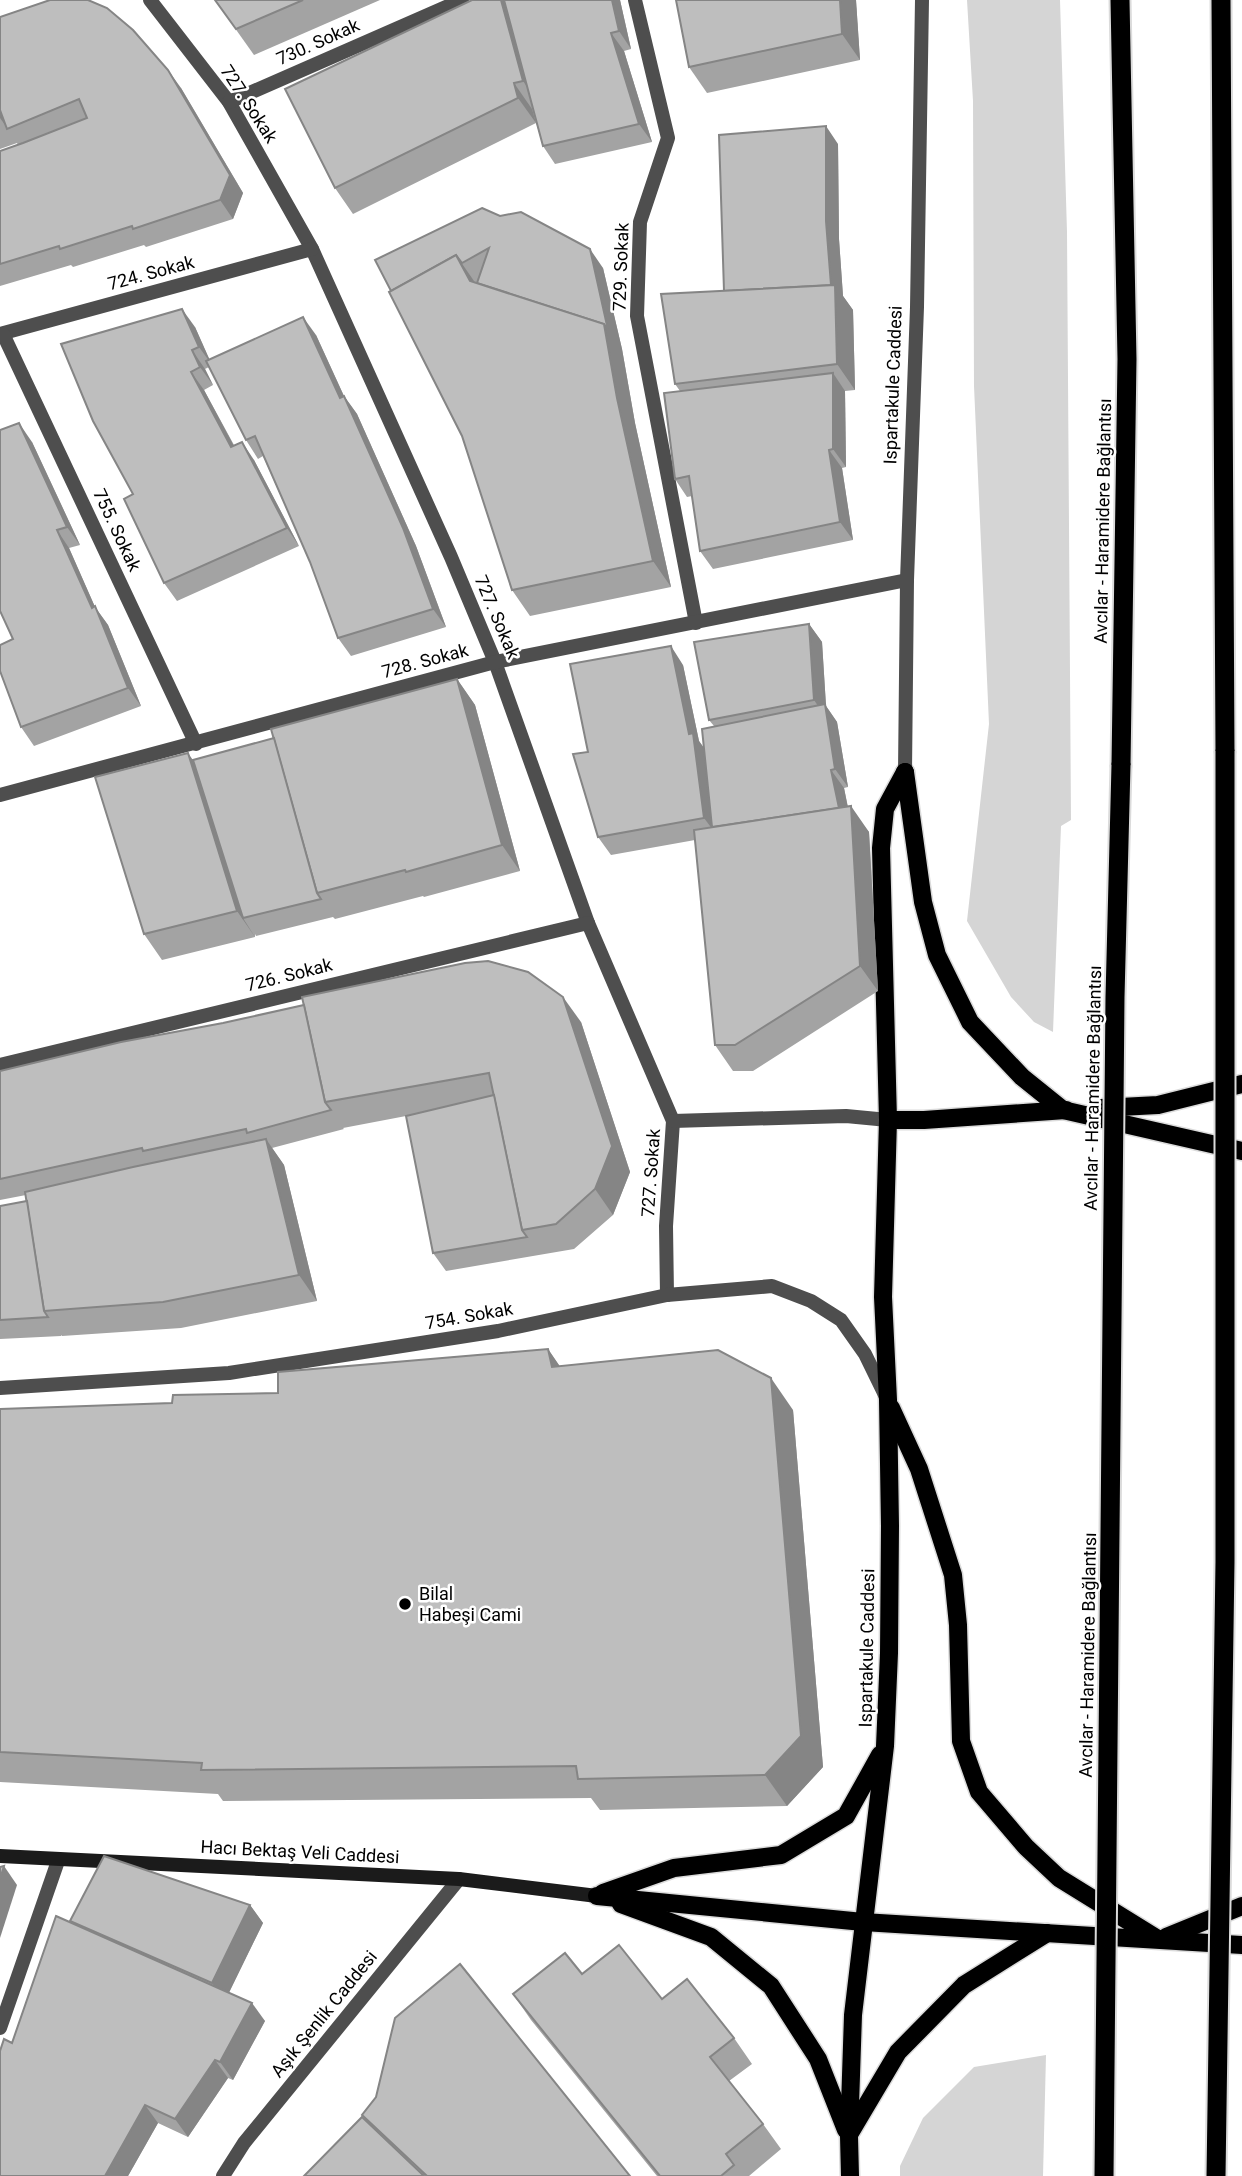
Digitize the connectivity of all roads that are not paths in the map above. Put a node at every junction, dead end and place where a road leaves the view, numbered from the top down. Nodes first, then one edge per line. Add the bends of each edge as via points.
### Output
1 (150, 0) edge
2 (462, 0) edge
3 (635, 0) edge
4 (922, 0) edge
5 (1120, 0) edge
6 (1221, 0) edge
7 (229, 102) junction
8 (312, 249) junction
9 (1, 334) edge
10 (907, 580) junction
11 (696, 622) junction
12 (495, 662) junction
13 (196, 744) junction
14 (905, 772) junction
15 (0, 795) edge
16 (588, 923) junction
17 (0, 1065) edge
18 (1242, 1084) edge
19 (1063, 1110) junction
20 (888, 1120) junction
21 (673, 1121) junction
22 (1242, 1151) edge
23 (667, 1295) junction
24 (0, 1388) edge
25 (888, 1400) junction
26 (885, 1746) junction
27 (0, 1856) edge
28 (58, 1861) junction
29 (459, 1879) junction
30 (597, 1896) junction
31 (1242, 1906) edge
32 (863, 1922) junction
33 (1047, 1933) junction
34 (1159, 1940) junction
35 (1242, 1945) edge
36 (0, 2028) edge
37 (849, 2136) junction
38 (223, 2176) edge
39 (850, 2176) edge
40 (1104, 2176) edge
41 (1216, 2176) edge

1 - 7 street, 727. Sokak
2 - 7 street, 730. Sokak
3 - 11 street, 729. Sokak via 668,138 640,222 638,316
4 - 10 street, Ispartakule Caddesi via 918,294
5 - 40 highway, Avcılar - Haramidere Bağlantısı, bridge via 1126,359
6 - 41 highway, bridge via 1225,1562
7 - 8 street, 727. Sokak
8 - 9 street, 724. Sokak
8 - 12 street, 727. Sokak
9 - 13 street, 755. Sokak
10 - 11 street, 728. Sokak
10 - 14 street, Ispartakule Caddesi
11 - 12 street, 728. Sokak
12 - 13 street, 728. Sokak
12 - 16 street, 727. Sokak
13 - 15 street, 728. Sokak
14 - 19 main road via 923,902 937,956 970,1022 1022,1077
14 - 20 main road, Ispartakule Caddesi via 885,809 881,848
16 - 17 street, 726. Sokak
16 - 21 street, 727. Sokak
18 - 19 main road via 1158,1105
19 - 20 main road
19 - 22 main road
20 - 21 street via 846,1116
20 - 25 main road, Ispartakule Caddesi via 883,1297
21 - 23 street, 727. Sokak
23 - 24 street, 754. Sokak via 498,1332 229,1373
23 - 25 street, 754. Sokak via 772,1286 811,1301 841,1320
25 - 26 main road, Ispartakule Caddesi
25 - 34 main road via 919,1469 953,1574 961,1741 979,1792 1059,1878
26 - 30 main road via 846,1816 781,1855 674,1868
26 - 32 main road, Ispartakule Caddesi
27 - 28 main road, Hacı Bektaş Veli Caddesi
28 - 29 main road, Hacı Bektaş Veli Caddesi
28 - 36 street
29 - 30 main road, Hacı Bektaş Veli Caddesi
29 - 38 street, Aşık Şenlik Caddesi via 244,2143
30 - 32 main road
30 - 37 main road via 711,1937 771,1986 818,2059
31 - 34 main road
32 - 33 main road
32 - 37 main road, Ispartakule Caddesi via 853,2015
33 - 34 main road
33 - 37 main road via 964,1985 898,2052
34 - 35 main road
37 - 39 main road, Ispartakule Caddesi

